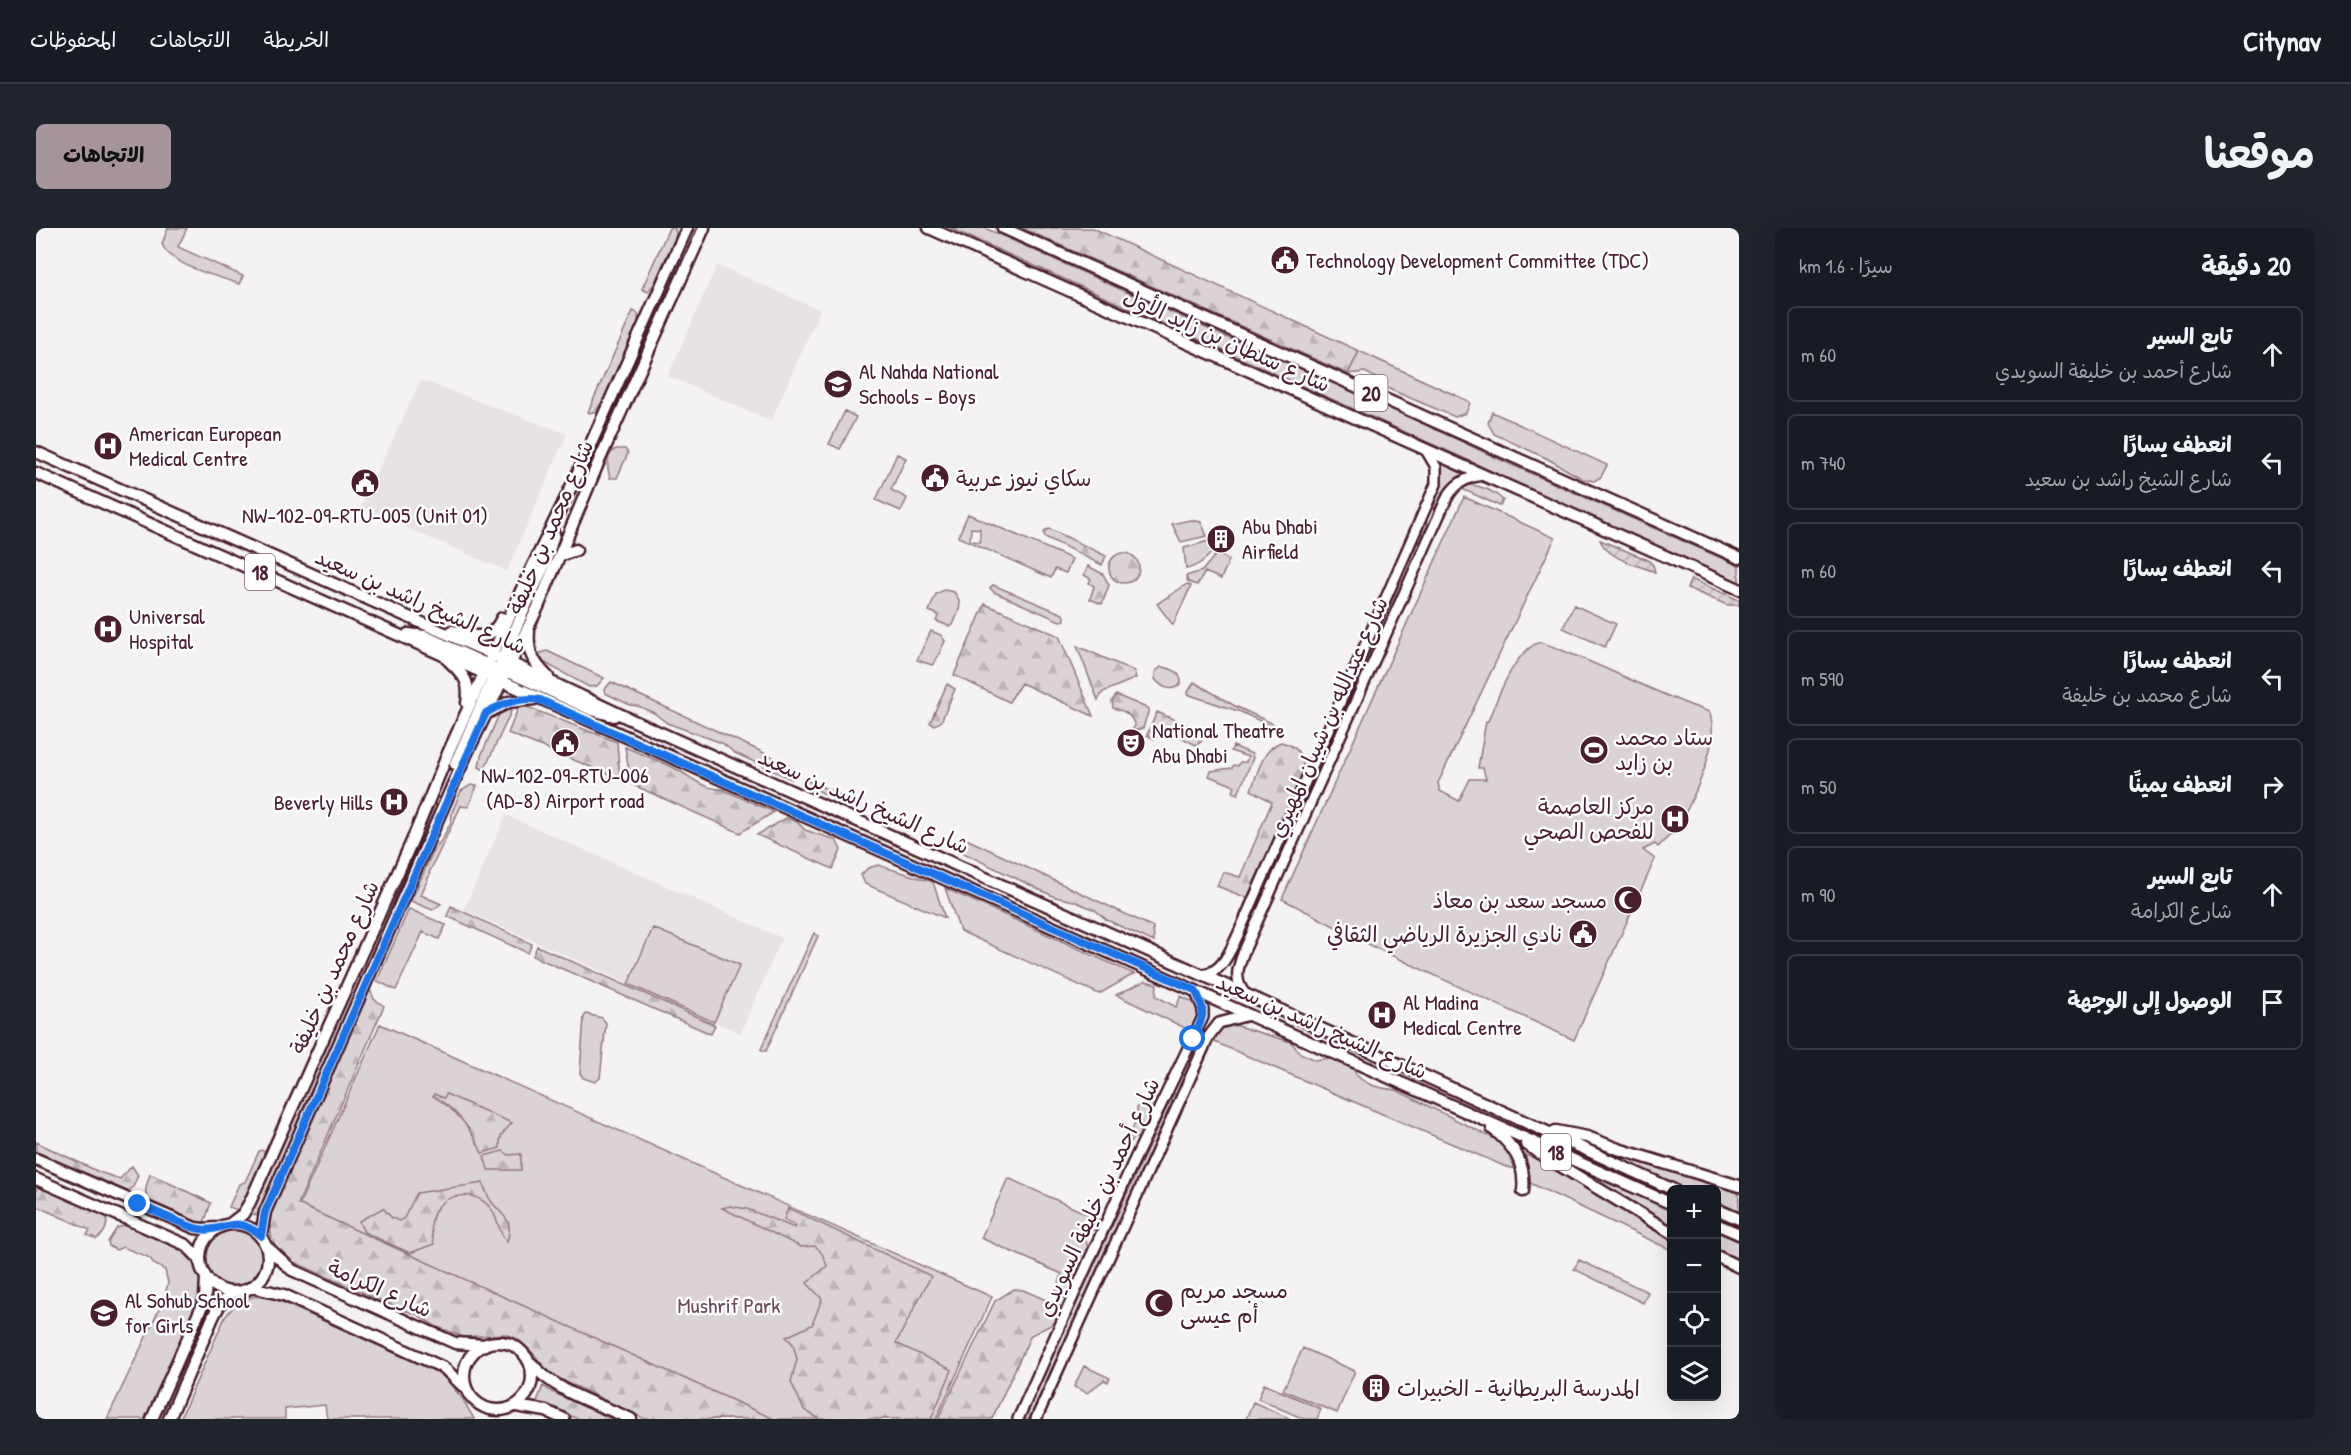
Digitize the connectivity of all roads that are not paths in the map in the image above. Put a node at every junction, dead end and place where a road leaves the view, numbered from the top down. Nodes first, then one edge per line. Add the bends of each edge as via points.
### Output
1 (687, 228) edge
2 (704, 228) edge
3 (929, 228) edge
4 (1003, 228) edge
5 (1426, 450) junction
6 (36, 452) edge
7 (36, 473) edge
8 (1483, 475) junction
9 (555, 522) junction
10 (576, 550) dead end
11 (561, 555) junction
12 (1739, 558) edge
13 (1739, 589) edge
14 (520, 595) junction
15 (529, 626) junction
16 (434, 629) junction
17 (402, 635) junction
18 (439, 652) junction
19 (497, 668) junction
20 (555, 683) junction
21 (540, 700) junction
22 (1336, 712) junction
23 (486, 713) junction
24 (624, 716) junction
25 (465, 717) junction
26 (1349, 717) junction
27 (453, 784) junction
28 (1237, 937) junction
29 (1249, 940) junction
30 (1203, 975) junction
31 (1195, 990) junction
32 (1245, 993) junction
33 (1251, 1015) junction
34 (1482, 1120) junction
35 (1546, 1131) junction
36 (1515, 1134) junction
37 (36, 1159) edge
38 (36, 1179) edge
39 (1739, 1186) edge
40 (1667, 1187) edge
41 (1523, 1191) dead end
42 (1667, 1202) edge
43 (1721, 1211) edge
44 (1739, 1219) edge
45 (225, 1226) junction
46 (1721, 1226) edge
47 (1667, 1231) edge
48 (1739, 1234) edge
49 (261, 1236) junction
50 (267, 1247) junction
51 (1721, 1258) edge
52 (200, 1259) junction
53 (1739, 1267) edge
54 (206, 1277) junction
55 (252, 1287) junction
56 (232, 1292) junction
57 (485, 1345) junction
58 (529, 1361) junction
59 (466, 1389) junction
60 (516, 1406) junction
61 (152, 1419) edge
62 (169, 1419) edge
63 (564, 1419) edge
64 (632, 1419) edge
65 (1018, 1419) edge
66 (1036, 1419) edge

1 - 9 main road, شارع محمد بن خليفة
2 - 11 main road, شارع محمد بن خليفة
3 - 5 main road, شارع سلطان بن زايد الأول / 20
4 - 12 main road, شارع سلطان بن زايد الأول / 20
5 - 8 main road, شارع سلطان بن زايد الأول / 20
5 - 22 street, شارع عبدالله بن شيبان المهيري via 1436,466 1436,484
6 - 16 main road, شارع الشيخ راشد بن سعيد / 18
7 - 17 main road, شارع الشيخ راشد بن سعيد / 18
8 - 13 main road, شارع سلطان بن زايد الأول / 20
8 - 26 street, شارع عبدالله بن شيبان المهيري via 1467,478 1450,493
9 - 14 main road, شارع محمد بن خليفة
9 - 19 main road via 546,561
10 - 11 main road
11 - 15 main road, شارع محمد بن خليفة
14 - 16 main road via 486,636
14 - 19 main road, شارع محمد بن خليفة
15 - 19 main road, شارع محمد بن خليفة
15 - 20 main road via 530,656
16 - 19 main road, شارع الشيخ راشد بن سعيد / 18
17 - 18 main road, شارع الشيخ راشد بن سعيد / 18
17 - 19 main road via 424,636
18 - 19 main road, شارع الشيخ راشد بن سعيد / 18
18 - 25 main road via 467,681
19 - 20 main road, شارع الشيخ راشد بن سعيد / 18
19 - 21 main road, شارع الشيخ راشد بن سعيد / 18
19 - 23 main road, شارع محمد بن خليفة
19 - 24 main road via 600,713
19 - 25 main road, شارع محمد بن خليفة
19 - 27 main road via 457,759
20 - 24 main road, شارع الشيخ راشد بن سعيد / 18
21 - 23 main road via 517,700
21 - 31 main road, شارع الشيخ راشد بن سعيد / 18
22 - 26 street
22 - 28 street, شارع عبدالله بن شيبان المهيري
23 - 27 main road, شارع محمد بن خليفة
24 - 30 main road, شارع الشيخ راشد بن سعيد / 18
25 - 45 main road, شارع محمد بن خليفة via 250,1202 243,1214
26 - 29 street, شارع عبدالله بن شيبان المهيري
27 - 49 main road, شارع محمد بن خليفة via 265,1212
28 - 29 street via 1240,942
28 - 30 street, شارع عبدالله بن شيبان المهيري via 1223,964
29 - 32 street, شارع عبدالله بن شيبان المهيري via 1237,974
30 - 32 main road, شارع الشيخ راشد بن سعيد / 18
31 - 33 main road, شارع الشيخ راشد بن سعيد / 18
31 - 65 street, شارع أحمد بن خليفة السويدي via 1203,1017
32 - 35 main road, شارع الشيخ راشد بن سعيد / 18
33 - 34 main road, شارع الشيخ راشد بن سعيد / 18
33 - 66 street, شارع أحمد بن خليفة السويدي via 1219,1023 1209,1036
34 - 36 main road, شارع الشيخ راشد بن سعيد / 18
34 - 41 main road via 1514,1148 1524,1174
35 - 39 main road via 1587,1137
35 - 40 main road, شارع الشيخ راشد بن سعيد / 18
36 - 42 main road, شارع الشيخ راشد بن سعيد / 18
36 - 47 main road via 1539,1153
37 - 45 main road via 195,1228
38 - 52 main road via 186,1245
43 - 44 main road
45 - 49 main road via 241,1225
45 - 52 main road via 205,1240
46 - 48 main road
49 - 50 main road
50 - 55 main road via 267,1269
50 - 57 main road, شارع الكرامة via 292,1270 455,1343
51 - 53 main road
52 - 54 main road
54 - 56 main road via 213,1285
54 - 61 main road via 204,1299
55 - 56 main road
55 - 59 main road, شارع الكرامة via 284,1296 444,1368
56 - 62 main road via 214,1315
57 - 58 main road via 510,1344
57 - 59 main road via 466,1363
58 - 60 main road via 529,1391
58 - 64 main road via 540,1374 565,1389
59 - 60 main road via 477,1404 486,1408 506,1410
60 - 63 main road via 546,1411

